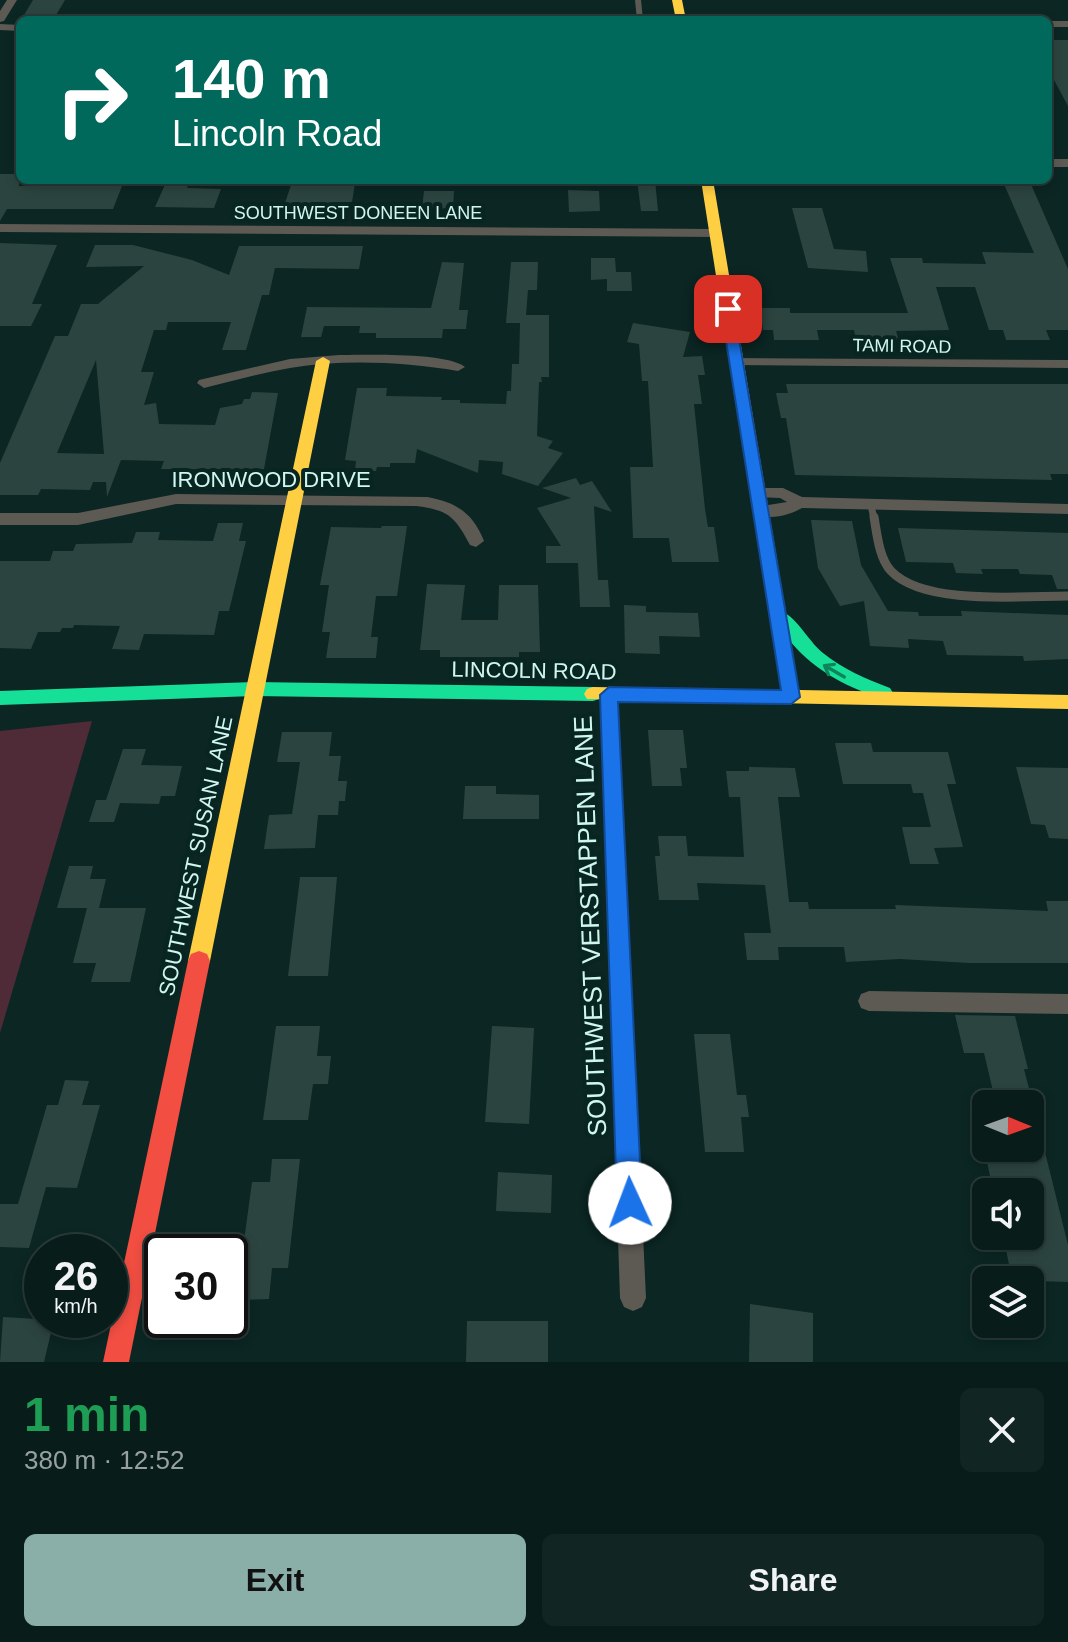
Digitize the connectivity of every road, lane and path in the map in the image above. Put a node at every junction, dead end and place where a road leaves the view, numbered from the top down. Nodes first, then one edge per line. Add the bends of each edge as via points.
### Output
1 (12, 0) edge
2 (278, 14) edge
3 (305, 16) edge
4 (0, 19) edge
5 (708, 184) edge
6 (0, 228) edge
7 (716, 233) junction
8 (323, 361) junction
9 (736, 362) junction
10 (1068, 364) edge
11 (458, 367) dead end
12 (204, 383) dead end
13 (294, 499) junction
14 (760, 502) junction
15 (871, 505) junction
16 (1068, 509) edge
17 (0, 519) edge
18 (476, 541) dead end
19 (1068, 596) edge
20 (776, 600) junction
21 (254, 689) junction
22 (609, 695) junction
23 (791, 697) junction
24 (0, 698) edge
25 (906, 700) junction
26 (1068, 702) edge
27 (869, 1001) dead end
28 (1068, 1004) edge
29 (633, 1298) dead end
30 (116, 1362) edge

1 - 4 street
2 - 3 street
5 - 7 street
6 - 7 street, SOUTHWEST DONEEN LANE
7 - 9 street
8 - 11 street
8 - 12 street
8 - 13 street, SOUTHWEST SUSAN LANE
9 - 10 street, TAMI ROAD
9 - 14 street
13 - 17 street, IRONWOOD DRIVE via 176,499 78,519
13 - 18 street, IRONWOOD DRIVE via 441,503 471,525
13 - 21 street, SOUTHWEST SUSAN LANE
14 - 15 street via 786,510 799,502
14 - 20 street
15 - 16 street
15 - 19 lane via 889,570 912,587 934,593
20 - 23 street
25 -> 20 street via 818,662 790,633
21 - 22 street, LINCOLN ROAD
21 - 24 street, LINCOLN ROAD
21 - 30 street, SOUTHWEST SUSAN LANE
22 - 23 street, LINCOLN ROAD
22 - 29 street, SOUTHWEST VERSTAPPEN LANE
23 - 25 street, LINCOLN ROAD
25 - 26 street, LINCOLN ROAD
27 - 28 street

